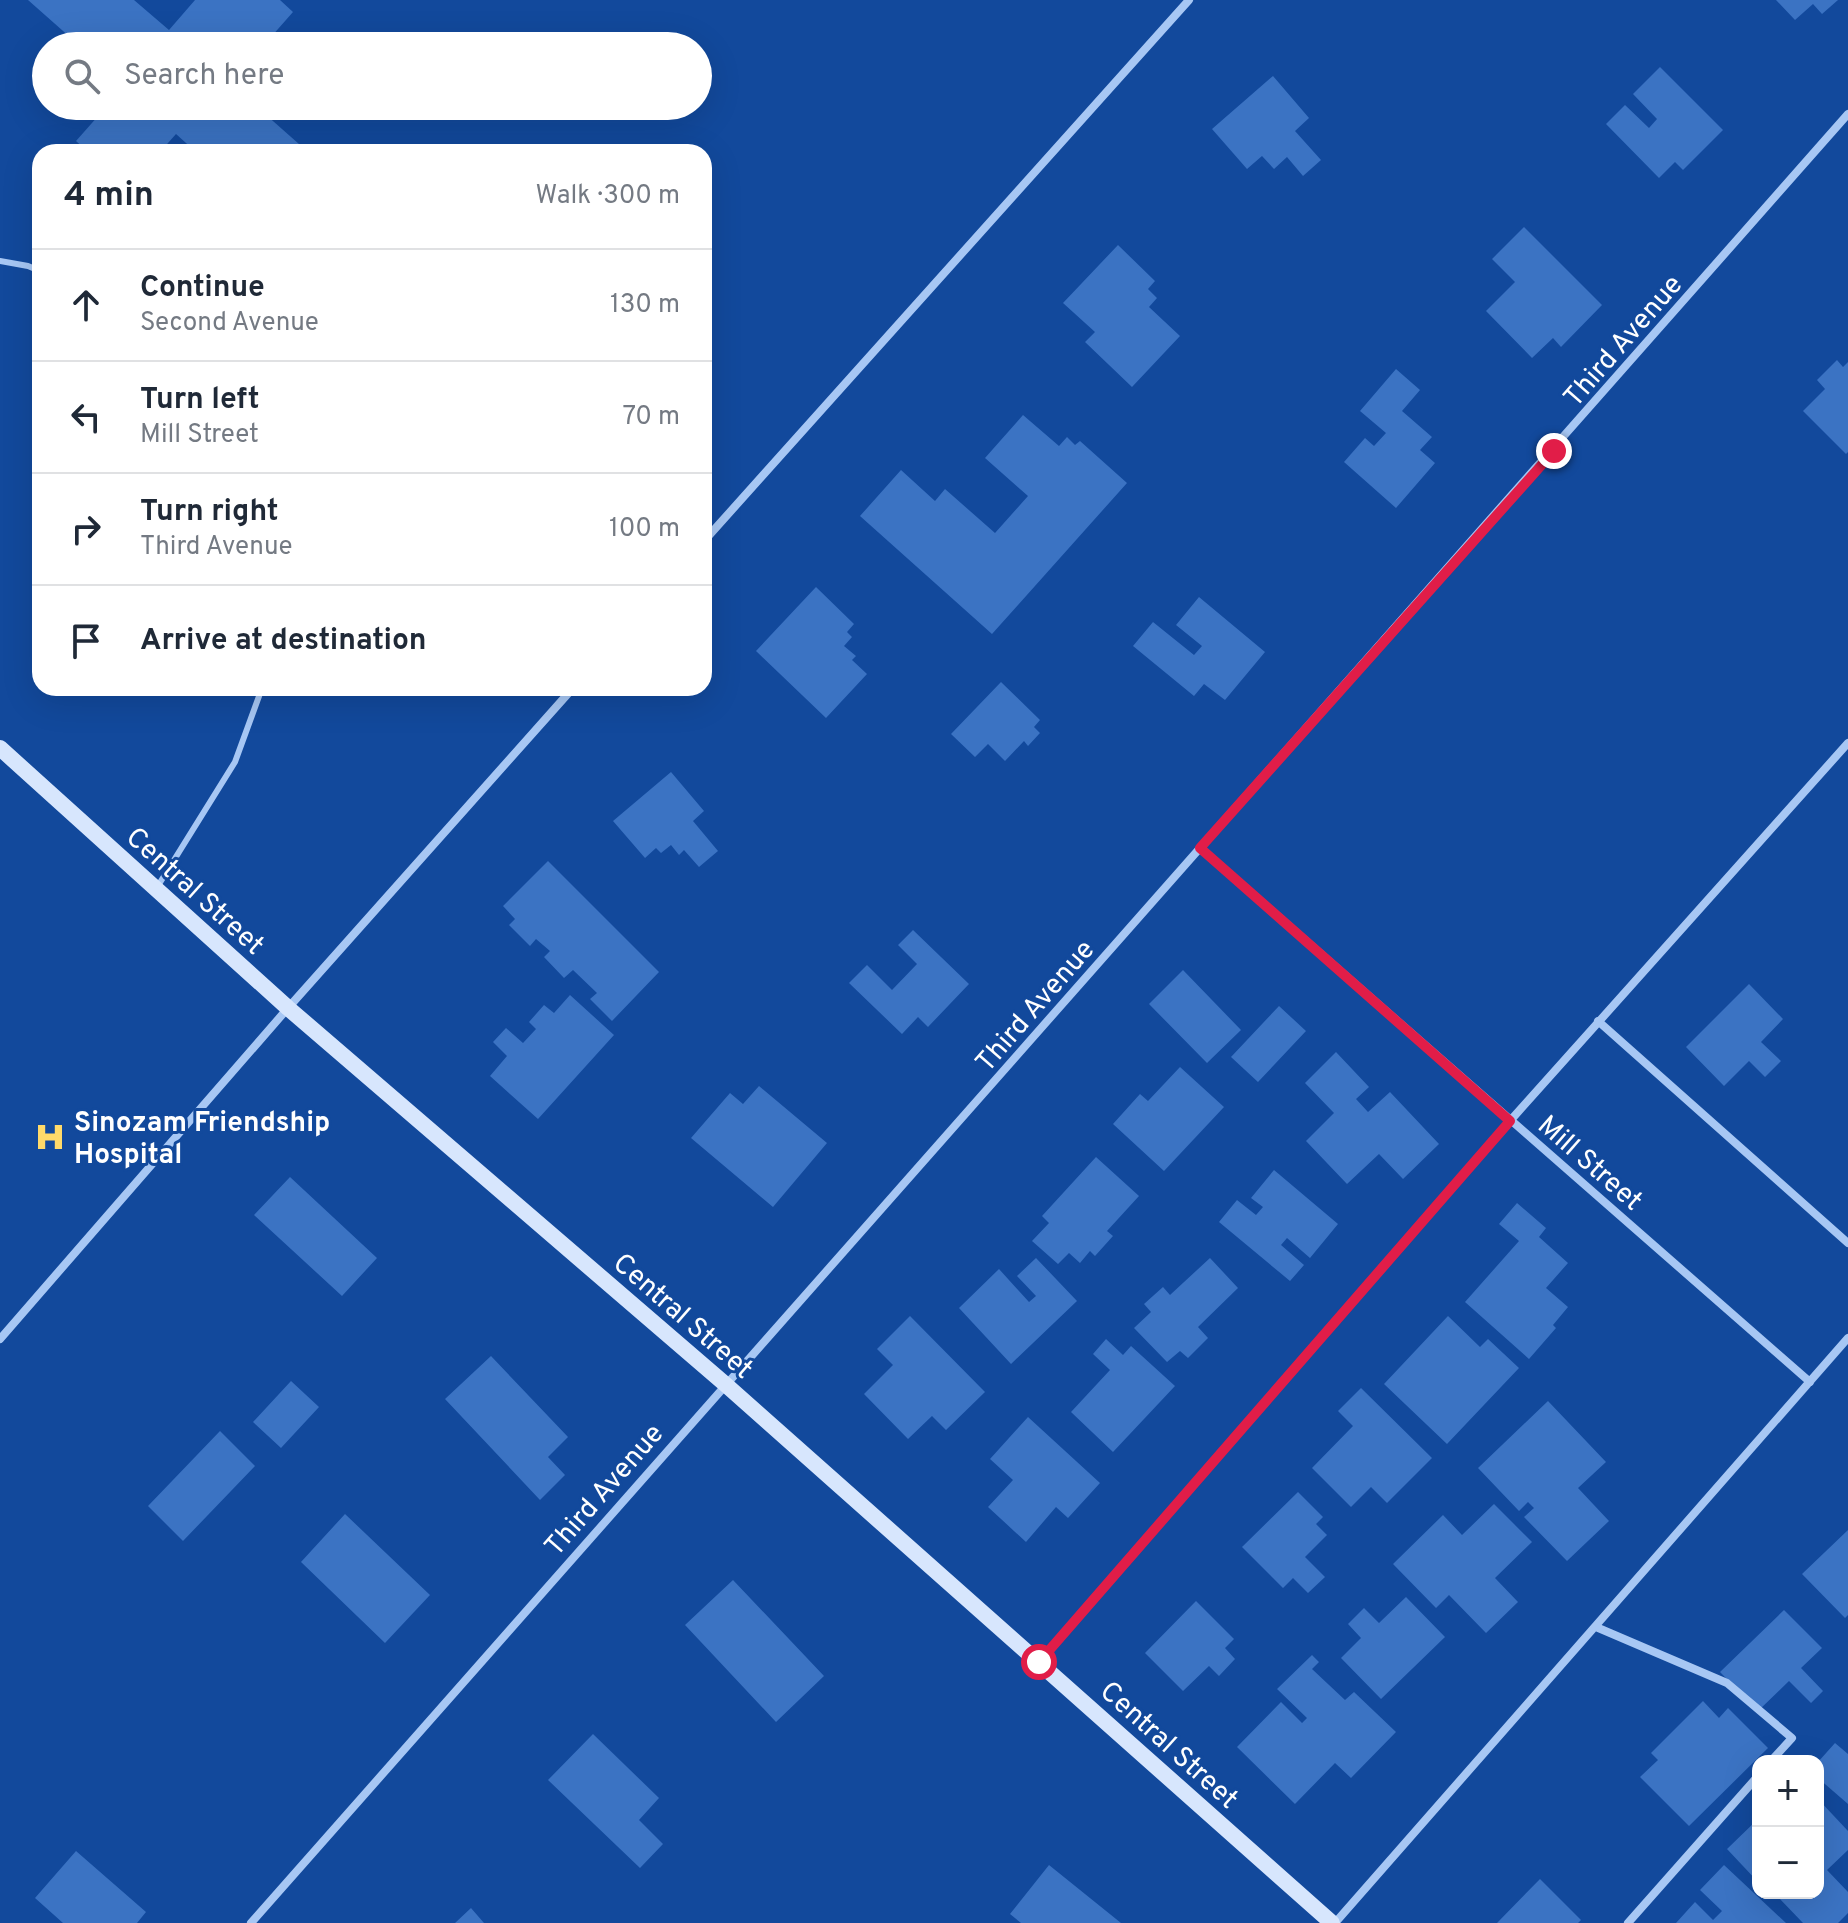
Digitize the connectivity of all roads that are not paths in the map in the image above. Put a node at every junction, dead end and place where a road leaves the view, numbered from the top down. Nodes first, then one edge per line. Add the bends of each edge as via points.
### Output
1 (1189, 0) edge
2 (1848, 114) edge
3 (0, 261) edge
4 (32, 268) edge
5 (712, 532) edge
6 (259, 696) edge
7 (566, 696) edge
8 (1848, 743) edge
9 (0, 748) edge
10 (1200, 848) junction
11 (156, 889) junction
12 (288, 1008) junction
13 (1598, 1021) junction
14 (1510, 1121) junction
15 (1848, 1243) edge
16 (1848, 1338) edge
17 (0, 1339) edge
18 (1810, 1382) junction
19 (725, 1384) junction
20 (1596, 1627) junction
21 (1039, 1662) junction
22 (1776, 1755) edge
23 (1752, 1783) edge
24 (251, 1923) edge
25 (1334, 1923) edge
26 (1628, 1923) edge

1 - 5 street
2 - 10 street, Third Avenue
3 - 4 lane
6 - 11 lane via 235,762
7 - 12 street
8 - 13 street
9 - 11 main road, Central Street
10 - 14 street, Mill Street
10 - 19 street, Third Avenue
11 - 12 main road, Central Street
12 - 17 street
12 - 19 main road, Central Street
13 - 14 street
13 - 15 street
14 - 18 street, Mill Street
14 - 21 street
16 - 18 street
18 - 20 street
19 - 21 main road, Central Street
19 - 24 street, Third Avenue
20 - 22 street via 1727,1683 1792,1738
20 - 25 street
21 - 25 main road, Central Street
23 - 26 street

